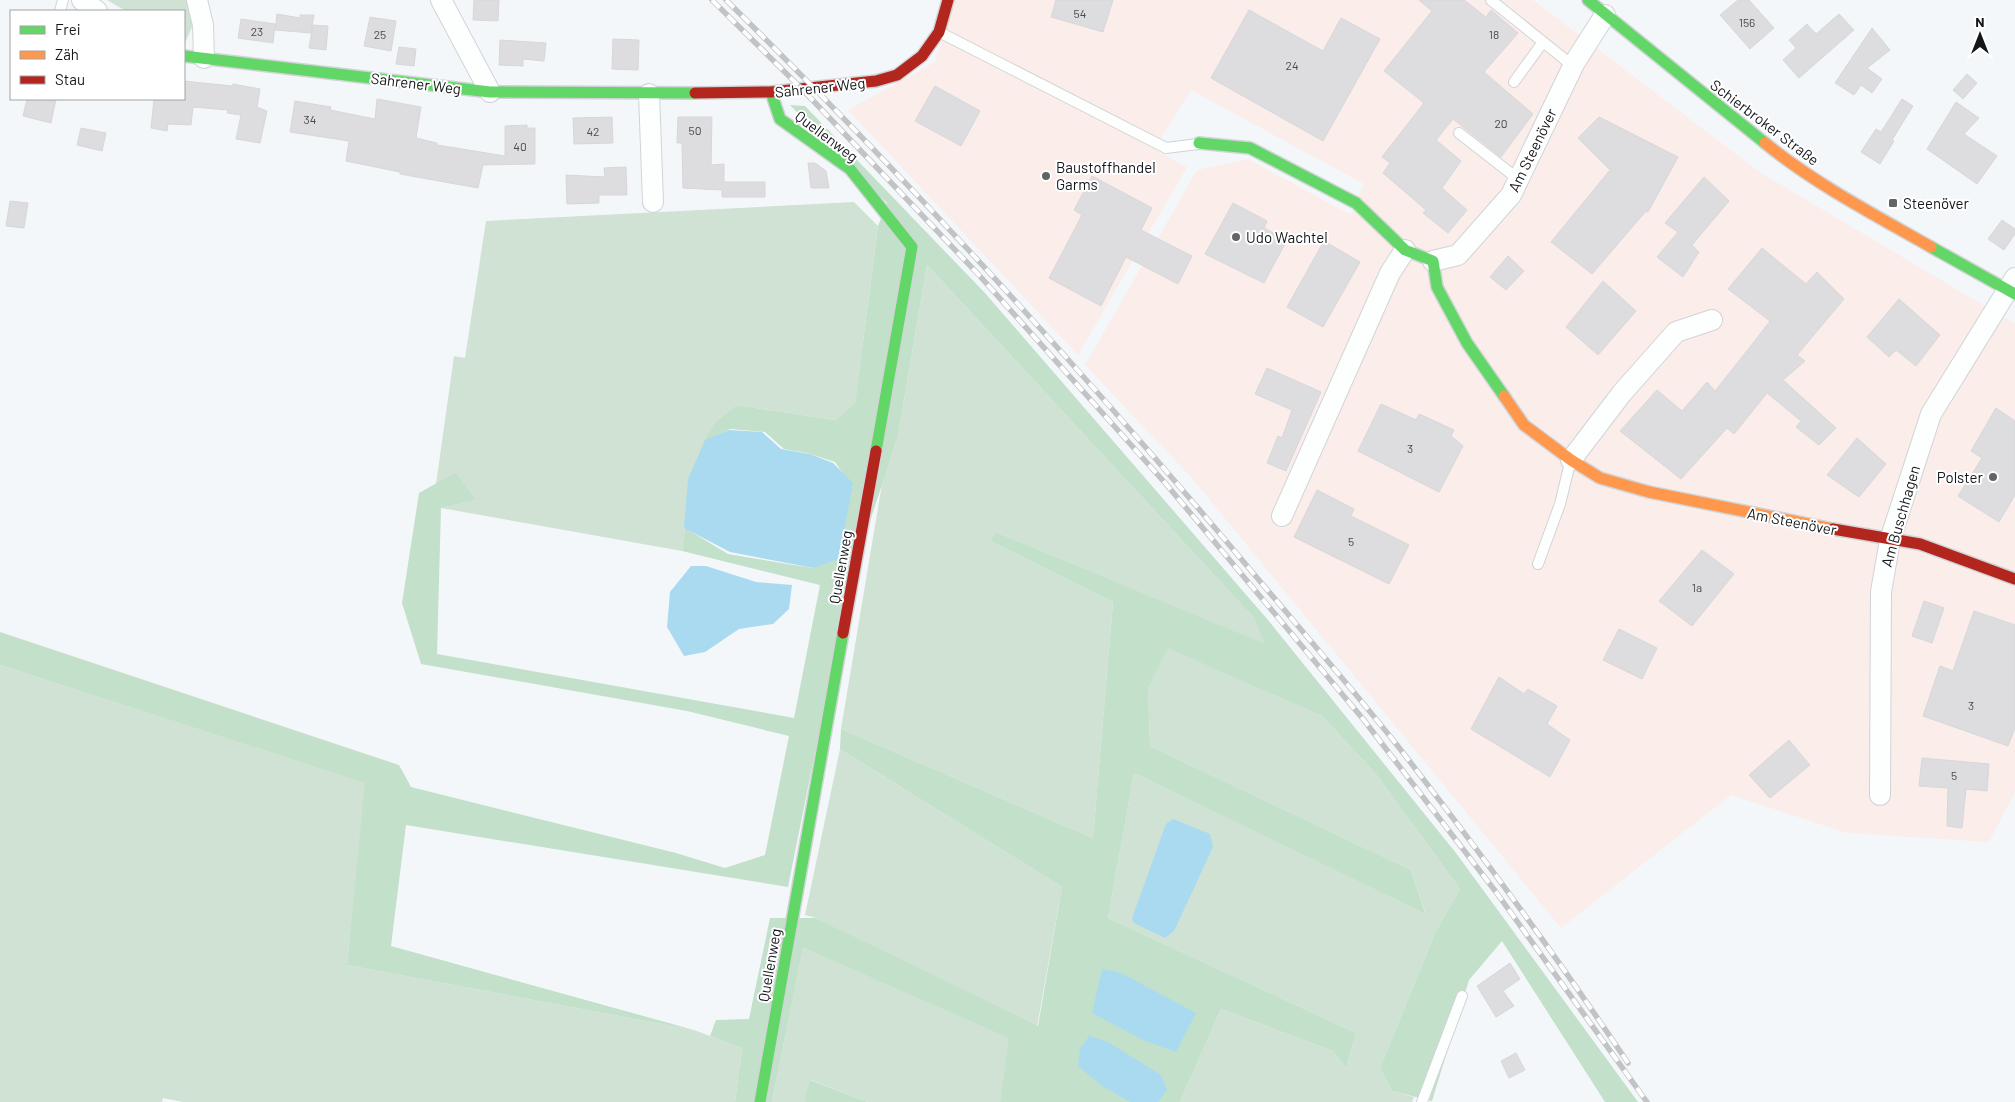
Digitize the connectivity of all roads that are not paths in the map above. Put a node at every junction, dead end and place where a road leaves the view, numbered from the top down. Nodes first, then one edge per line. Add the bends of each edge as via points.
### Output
1 (82, 0) edge
2 (197, 0) edge
3 (441, 0) edge
4 (948, 0) edge
5 (1491, 0) edge
6 (1588, 0) edge
7 (96, 10) edge
8 (1606, 15) junction
9 (939, 32) junction
10 (1543, 42) junction
11 (185, 56) edge
12 (204, 58) junction
13 (1573, 66) junction
14 (1514, 82) dead end
15 (490, 92) junction
16 (771, 92) junction
17 (649, 94) junction
18 (1459, 133) dead end
19 (1200, 143) joint
20 (1518, 179) junction
21 (653, 202) dead end
22 (1405, 250) junction
23 (1433, 260) junction
24 (2013, 288) edge
25 (1712, 320) dead end
26 (1571, 460) junction
27 (1282, 516) dead end
28 (1890, 540) junction
29 (1538, 564) dead end
30 (2015, 579) edge
31 (1880, 795) dead end
32 (1462, 996) dead end
33 (760, 1102) edge
34 (1422, 1102) edge

1 - 7 street
2 - 12 street via 203,25
3 - 15 street
4 - 9 street, Sahrener Weg
5 - 10 lane
6 - 8 street, Schierbroker Straße
8 - 13 street, Am Steenöver
8 - 24 street, Schierbroker Straße via 1786,160 1868,211
9 - 16 street, Sahrener Weg via 922,56 897,75
9 - 19 lane via 1166,148
10 - 13 lane
10 - 14 lane
11 - 12 street, Sahrener Weg
12 - 15 street, Sahrener Weg
13 - 20 street, Am Steenöver
15 - 17 street, Sahrener Weg
16 - 17 street, Sahrener Weg
16 - 33 street, Quellenweg via 780,119 850,169 912,247
17 - 21 street
18 - 20 lane
19 - 22 street via 1250,148 1356,203
20 - 23 street, Am Steenöver via 1511,195 1458,255
22 - 23 street
22 - 27 street via 1390,273
23 - 26 street, Am Steenöver via 1436,287 1467,343 1524,425
24 - 28 street, Am Buschhagen via 1931,414
25 - 26 street via 1676,332 1622,393
26 - 28 street, Am Steenöver via 1600,478 1649,492
26 - 29 lane via 1560,504
28 - 30 street, Am Steenöver via 1920,544
28 - 31 street, Am Buschhagen via 1880,592
32 - 34 lane

